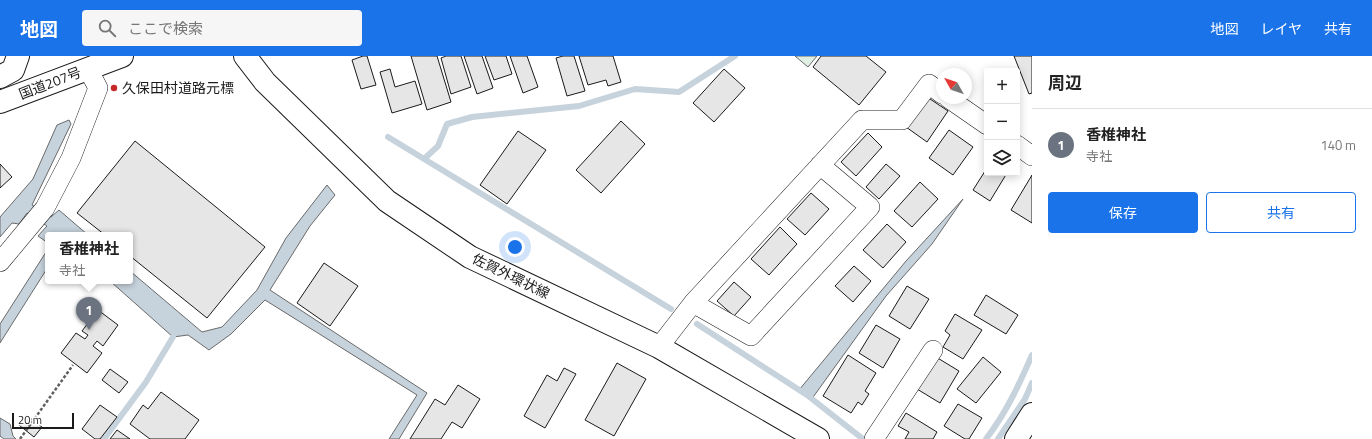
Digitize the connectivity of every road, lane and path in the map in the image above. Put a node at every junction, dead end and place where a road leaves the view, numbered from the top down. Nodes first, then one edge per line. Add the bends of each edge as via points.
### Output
1 (18, 56) edge
2 (122, 56) edge
3 (245, 56) edge
4 (88, 69) junction
5 (0, 77) edge
6 (936, 89) edge
7 (0, 102) edge
8 (957, 104) edge
9 (984, 122) edge
10 (1020, 147) edge
11 (1032, 156) edge
12 (820, 165) junction
13 (0, 262) edge
14 (693, 303) junction
15 (659, 347) junction
16 (933, 350) dead end
17 (73, 365) dead end
18 (1032, 414) edge
19 (21, 438) edge
20 (818, 439) edge
21 (874, 439) edge
22 (1016, 439) edge

1 - 5 main road via 13,70
2 - 4 main road, 国道207号
3 - 15 main road, 佐賀外環状線 via 266,82 387,201 470,257
4 - 7 main road, 国道207号
4 - 13 street via 98,88 71,158 39,215
6 - 12 street via 929,84 902,120 862,120
8 - 9 street
10 - 11 street
12 - 14 street
12 - 14 street via 870,207 750,336
14 - 15 street
15 - 20 main road, 佐賀外環状線
16 - 21 street
17 - 19 path
18 - 22 main road

